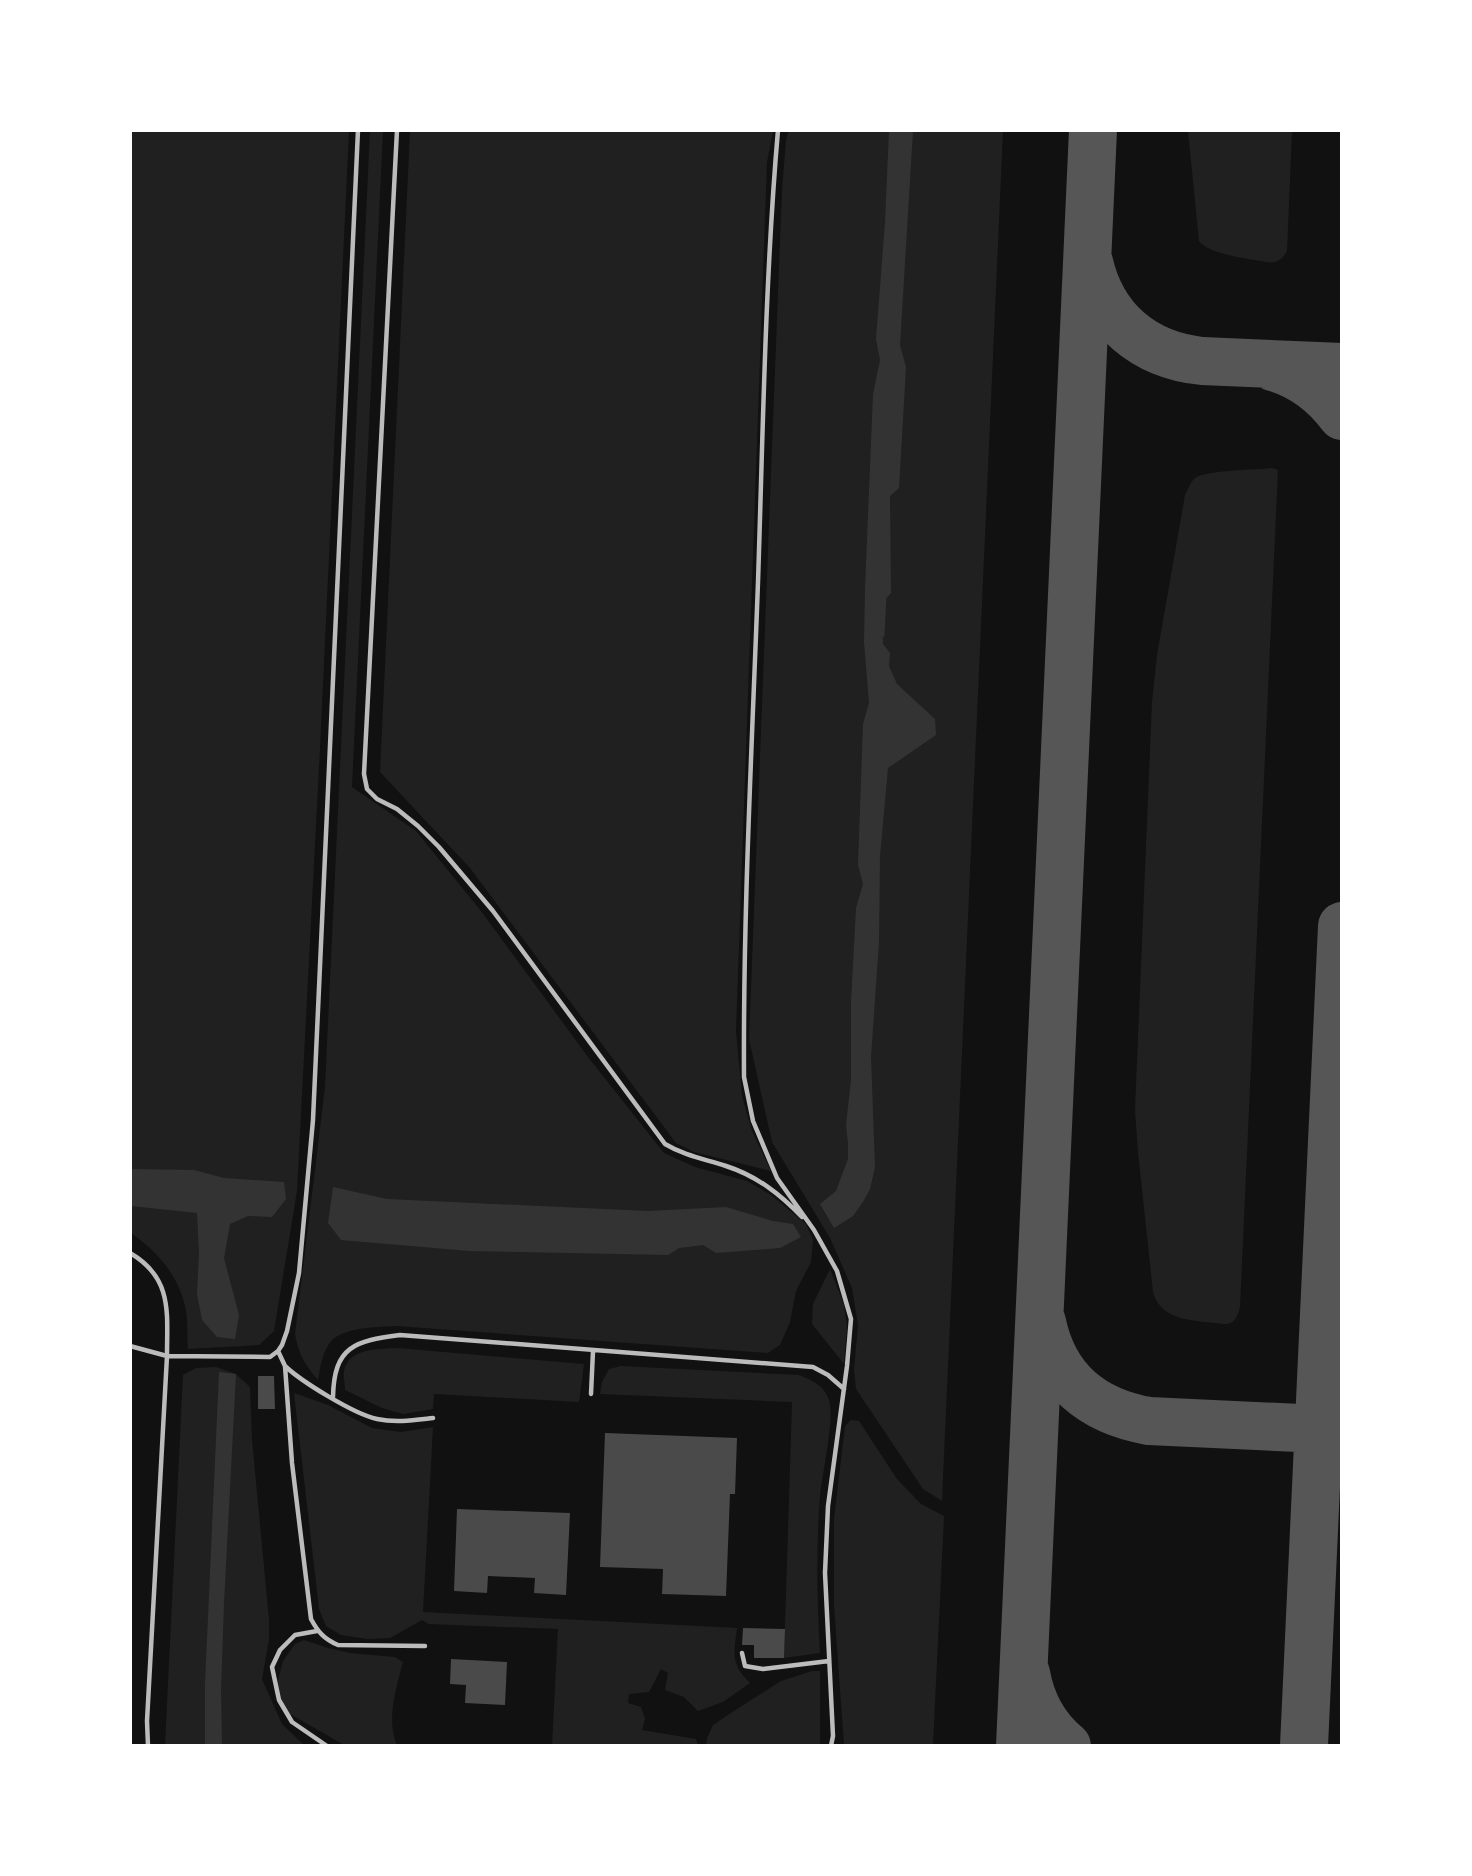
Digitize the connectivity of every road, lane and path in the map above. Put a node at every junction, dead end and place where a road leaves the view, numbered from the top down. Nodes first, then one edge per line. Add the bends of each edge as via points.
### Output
1 (358, 130) edge
2 (397, 130) edge
3 (778, 130) edge
4 (814, 1230) junction
5 (130, 1252) edge
6 (130, 1346) edge
7 (278, 1351) junction
8 (593, 1351) junction
9 (167, 1356) junction
10 (285, 1366) junction
11 (844, 1389) junction
12 (591, 1394) dead end
13 (333, 1397) junction
14 (433, 1418) dead end
15 (317, 1631) junction
16 (425, 1646) dead end
17 (742, 1653) dead end
18 (829, 1661) junction
19 (148, 1746) edge
20 (327, 1746) edge
21 (831, 1746) edge

1 - 7 lane via 313,1120 298,1273 287,1331
2 - 4 lane via 364,774 367,789 418,826 460,871 665,1144 761,1181
3 - 4 lane via 772,191 751,760 744,1077 753,1121 777,1178
4 - 11 lane via 837,1271 851,1319
5 - 9 lane via 156,1275 166,1300
6 - 9 lane
7 - 9 lane via 270,1357
7 - 10 lane
8 - 11 lane via 813,1367
8 - 12 lane
8 - 13 lane via 400,1335 367,1340 350,1348 338,1362
9 - 19 lane
10 - 13 lane via 298,1378
10 - 15 lane via 292,1463 311,1619
11 - 18 lane via 828,1506 825,1573
13 - 14 lane via 376,1419 396,1422
15 - 16 lane via 338,1645
15 - 20 lane via 295,1635 280,1650 272,1667 279,1700 292,1722
17 - 18 lane via 745,1666 763,1669
18 - 21 lane

